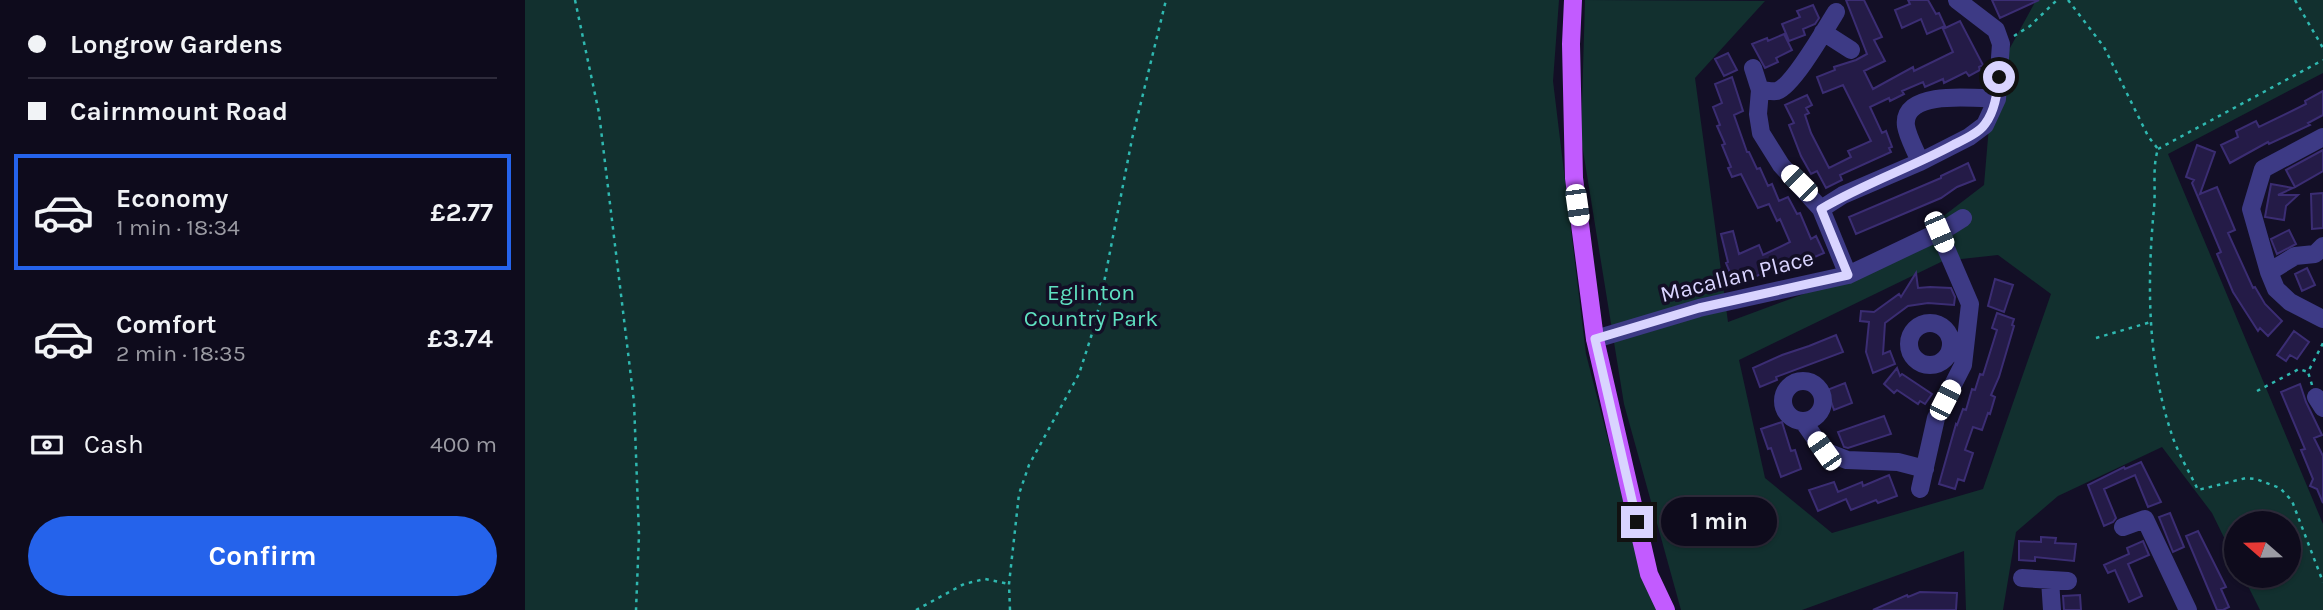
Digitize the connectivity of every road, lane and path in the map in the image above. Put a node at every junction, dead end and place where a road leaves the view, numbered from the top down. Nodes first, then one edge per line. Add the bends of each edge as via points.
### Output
1 (575, 0) edge
2 (1166, 0) edge
3 (1573, 0) edge
4 (1957, 0) edge
5 (2057, 0) edge
6 (2068, 0) edge
7 (2295, 0) edge
8 (1836, 12) dead end
9 (1823, 32) junction
10 (2001, 44) junction
11 (2323, 48) edge
12 (1851, 50) dead end
13 (2323, 60) edge
14 (1753, 68) dead end
15 (1760, 89) junction
16 (1997, 99) junction
17 (2323, 137) edge
18 (2158, 149) junction
19 (1920, 162) junction
20 (1821, 209) junction
21 (1963, 218) dead end
22 (1939, 232) junction
23 (2323, 246) edge
24 (2269, 272) junction
25 (1848, 275) junction
26 (2323, 319) edge
27 (2151, 322) junction
28 (2096, 338) dead end
29 (1595, 339) junction
30 (2323, 343) edge
31 (2308, 372) junction
32 (2257, 391) dead end
33 (2319, 402) edge
34 (1803, 421) dead end
35 (1925, 470) junction
36 (1920, 489) dead end
37 (2123, 527) dead end
38 (2022, 578) dead end
39 (2323, 582) edge
40 (1009, 584) junction
41 (636, 610) edge
42 (916, 610) edge
43 (1010, 610) edge
44 (1666, 610) edge
45 (2052, 610) edge
46 (2188, 610) edge

1 - 41 path via 599,113 634,402 639,535
2 - 40 path via 1132,139 1100,303 1079,374 1029,465 1019,494
3 - 29 main road via 1574,178
4 - 10 street via 1996,30
5 - 10 path via 2030,26
6 - 18 path via 2104,47
7 - 11 path
8 - 9 street
9 - 12 street
9 - 15 street via 1785,86 1776,91
10 - 16 street
13 - 18 path
14 - 15 street
15 - 20 street via 1761,133 1780,165
16 - 19 street via 1985,125
16 - 19 street via 1937,98 1910,110 1906,127
17 - 24 street via 2263,169 2251,208
18 - 27 path via 2150,259
19 - 20 street
20 - 25 street
21 - 22 street, Macallan Place
22 - 25 street, Macallan Place
22 - 35 street via 1970,304
23 - 24 street via 2315,254 2295,256
24 - 26 street via 2276,289 2290,302
25 - 29 street, Macallan Place via 1699,308
27 - 28 path
27 - 39 path via 2171,433 2198,490 2246,478 2280,488 2292,501
29 - 44 main road via 1649,574
30 - 31 path
31 - 32 path via 2299,369
31 - 33 path
34 - 35 street via 1824,451 1847,460 1898,461
35 - 36 street
37 - 46 street via 2145,519
38 - 45 street via 2059,580
40 - 42 path via 985,579 964,584
40 - 43 path

